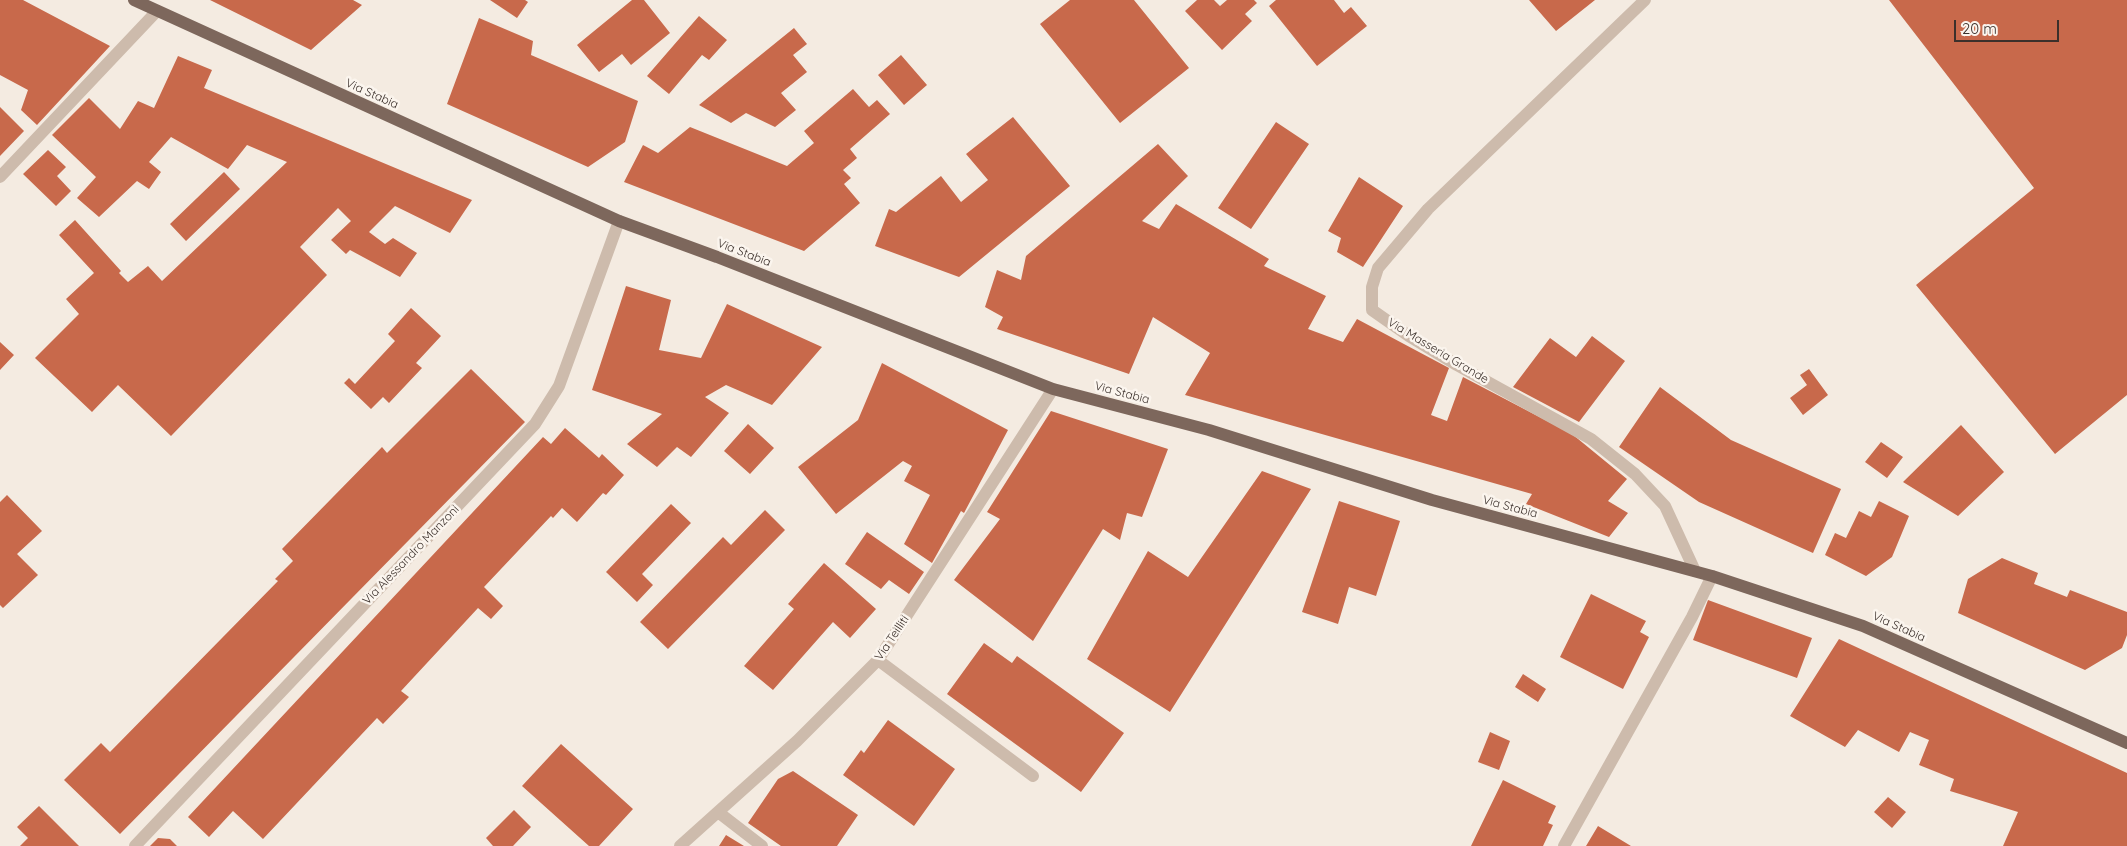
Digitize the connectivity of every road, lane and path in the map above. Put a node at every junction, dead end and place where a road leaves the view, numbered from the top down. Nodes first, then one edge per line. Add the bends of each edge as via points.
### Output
1 (134, 0) edge
2 (1645, 0) edge
3 (157, 11) junction
4 (0, 177) edge
5 (619, 221) junction
6 (1053, 389) junction
7 (1695, 571) junction
8 (1712, 576) junction
9 (878, 660) junction
10 (2127, 743) edge
11 (1032, 776) dead end
12 (718, 812) junction
13 (135, 846) edge
14 (680, 846) edge
15 (762, 846) edge
16 (1564, 846) edge

1 - 3 main road, Via Stabia
2 - 7 street, Via Masseria Grande via 1428,209 1378,268 1372,287 1372,310 1457,365 1591,439 1635,474 1665,506
3 - 4 street
3 - 5 main road, Via Stabia
5 - 6 main road, Via Stabia
5 - 13 street, Via Alessandro Manzoni via 559,386 536,424
6 - 7 main road, Via Stabia via 1209,430 1432,500
6 - 9 street, Via Teilliti
7 - 8 main road, Via Stabia
8 - 10 main road, Via Stabia via 1863,626
8 - 16 street via 1692,618
9 - 11 street
9 - 12 street, Via Teilliti via 797,741
12 - 14 street, Via Teilliti
12 - 15 street

